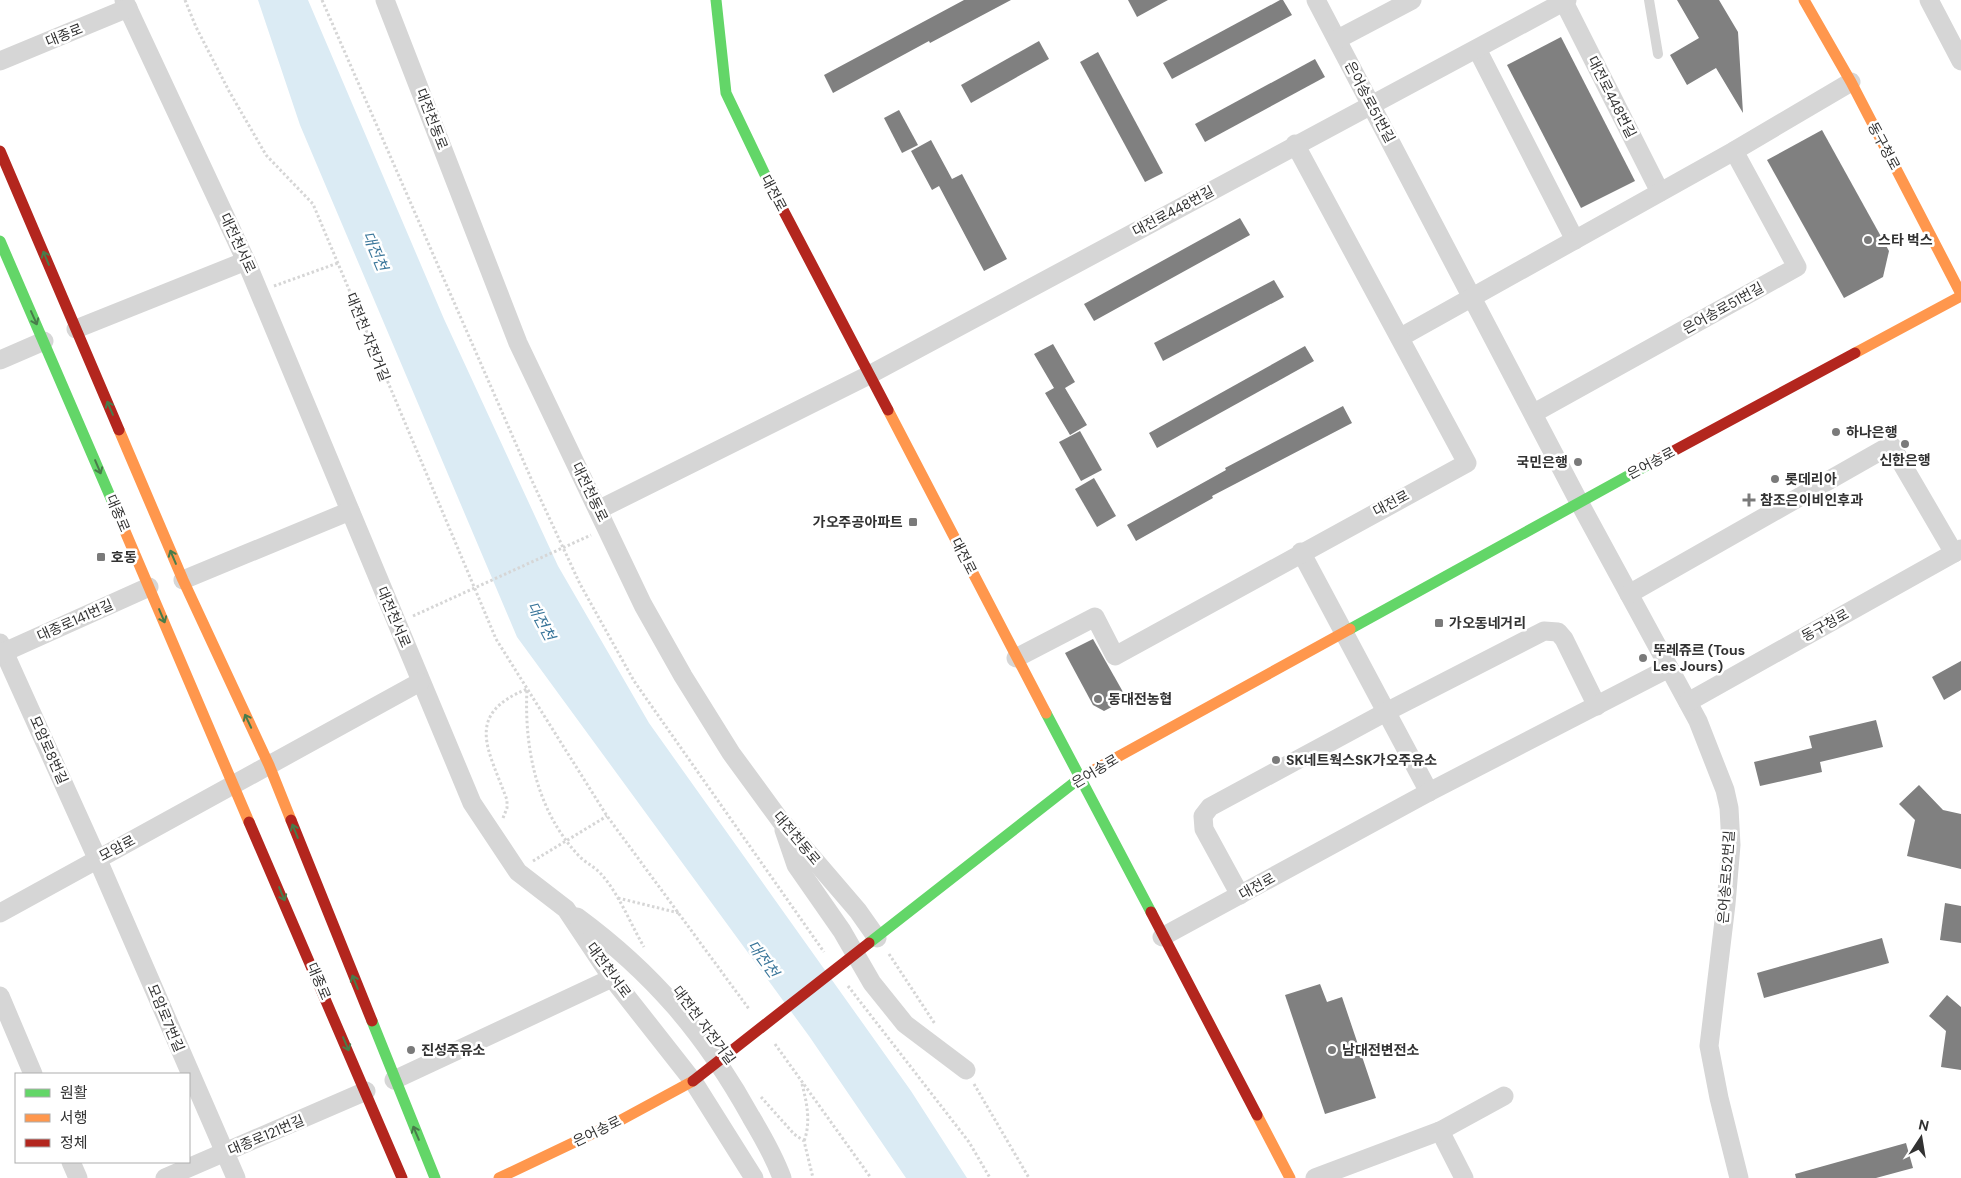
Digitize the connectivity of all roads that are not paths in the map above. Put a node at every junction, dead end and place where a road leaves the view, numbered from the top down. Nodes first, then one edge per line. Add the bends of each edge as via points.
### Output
1 (385, 0) edge
2 (716, 0) edge
3 (1316, 0) edge
4 (1412, 0) edge
5 (1649, 0) edge
6 (1804, 0) edge
7 (1929, 0) edge
8 (1566, 1) edge
9 (126, 4) edge
10 (1338, 39) junction
11 (1477, 49) junction
12 (1658, 54) dead end
13 (0, 61) edge
14 (1961, 61) edge
15 (1851, 82) junction
16 (1371, 104) junction
17 (1296, 144) junction
18 (0, 151) edge
19 (1734, 151) junction
20 (1660, 192) junction
21 (1575, 240) junction
22 (0, 241) edge
23 (246, 261) junction
24 (1961, 295) edge
25 (1473, 297) junction
26 (76, 329) junction
27 (1401, 337) junction
28 (44, 341) junction
29 (0, 360) edge
30 (869, 375) junction
31 (1534, 413) junction
32 (1579, 502) junction
33 (598, 510) junction
34 (350, 511) junction
35 (1957, 551) edge
36 (1301, 552) junction
37 (183, 580) junction
38 (149, 587) junction
39 (1630, 594) junction
40 (1343, 632) junction
41 (1, 649) edge
42 (1016, 658) junction
43 (1669, 668) junction
44 (420, 682) junction
45 (1688, 702) junction
46 (1596, 706) junction
47 (1386, 712) junction
48 (269, 765) junction
49 (1080, 778) junction
50 (235, 785) junction
51 (1429, 792) junction
52 (780, 820) junction
53 (97, 858) junction
54 (1240, 895) junction
55 (566, 909) junction
56 (0, 913) edge
57 (1162, 937) junction
58 (873, 941) junction
59 (612, 978) junction
60 (0, 996) edge
61 (966, 1070) dead end
62 (34, 1073) edge
63 (394, 1080) junction
64 (693, 1081) junction
65 (366, 1091) junction
66 (1504, 1096) dead end
67 (1440, 1131) junction
68 (225, 1153) junction
69 (71, 1163) edge
70 (78, 1178) edge
71 (165, 1178) edge
72 (236, 1178) edge
73 (402, 1178) edge
74 (435, 1178) edge
75 (499, 1178) edge
76 (754, 1178) edge
77 (782, 1178) edge
78 (1290, 1178) edge
79 (1315, 1178) edge
80 (1464, 1178) edge
81 (1739, 1178) edge

1 - 33 street, 대전천동로 via 518,343
2 - 30 main road, 대전로 via 726,93 751,148
3 - 10 street, 은어송로51번길
4 - 10 street
5 - 12 lane
6 - 15 main road, 동구청로
7 - 14 street
8 - 11 street, 대전로448번길
8 - 20 street, 대전로448번길
9 - 13 street, 대종로
9 - 23 street, 대전천서로
10 - 16 street, 은어송로51번길
11 - 16 street, 대전로448번길
11 - 21 street
15 - 19 street
15 - 24 main road, 동구청로
16 - 17 street, 대전로448번길
16 - 25 street, 은어송로51번길
17 - 27 street, 대전로
17 - 30 street, 대전로448번길
26 -> 18 main road
19 - 20 street
19 - 31 street, 은어송로51번길 via 1797,267
20 - 21 street
21 - 25 street
22 -> 28 main road, 대종로
23 - 26 street
23 - 34 street, 대전천서로
24 - 32 main road, 은어송로
25 - 27 street
25 - 31 street, 은어송로51번길
37 -> 26 main road
27 - 36 street, 대전로 via 1467,462
28 - 29 street
28 -> 38 main road, 대종로
30 - 33 street
30 - 42 main road, 대전로
31 - 32 street, 은어송로51번길
32 - 39 street, 은어송로52번길
32 - 40 main road, 은어송로
33 - 52 street, 대전천동로 via 643,605 683,676 731,753
34 - 37 street
34 - 44 street, 대전천서로
35 - 39 street via 1891,445
35 - 45 street, 동구청로
36 - 40 street
36 - 42 street, 대전로 via 1115,656 1095,617
48 -> 37 main road
38 - 41 street, 대종로141번길
38 -> 50 main road, 대종로
39 - 43 street, 은어송로52번길
40 - 47 street
40 - 49 main road, 은어송로
41 - 53 street, 모암로8번길
42 - 49 main road, 대전로
43 - 45 street, 은어송로52번길
43 - 46 street, 대전로
44 - 48 street
44 - 55 street, 대전천서로 via 472,803 518,872
45 - 81 street, 은어송로52번길 via 1725,790 1729,808 1731,845 1710,1046
46 - 47 street via 1564,639 1558,632 1544,630
46 - 51 street, 대전로
47 - 51 street
47 - 54 street via 1210,807 1203,816 1204,829
48 - 50 street
63 -> 48 main road
49 - 57 main road, 대전로
49 - 58 main road, 은어송로
50 - 53 street, 모암로
50 -> 65 main road, 대종로
51 - 54 street, 대전로
52 - 58 street, 대전천동로 via 858,912
52 - 61 street via 796,865 842,931 872,983 905,1024
53 - 56 street, 모암로
53 - 68 street, 모암로7번길
54 - 57 street, 대전로
55 - 59 street, 대전천서로
55 - 77 street via 606,938 647,975 688,1021 728,1074 775,1158
57 - 78 main road, 대전로
58 - 64 main road, 은어송로, bridge
59 - 63 street
59 - 64 street, 대전천서로
60 - 62 street
74 -> 63 main road
64 - 75 main road, 은어송로 via 621,1120
64 - 76 street, 대전천서로
65 - 68 street, 대종로121번길
65 - 73 main road, 대종로
66 - 67 street
67 - 79 street
67 - 80 street
68 - 71 street, 대종로121번길
68 - 72 street, 모암로7번길
69 - 70 street

